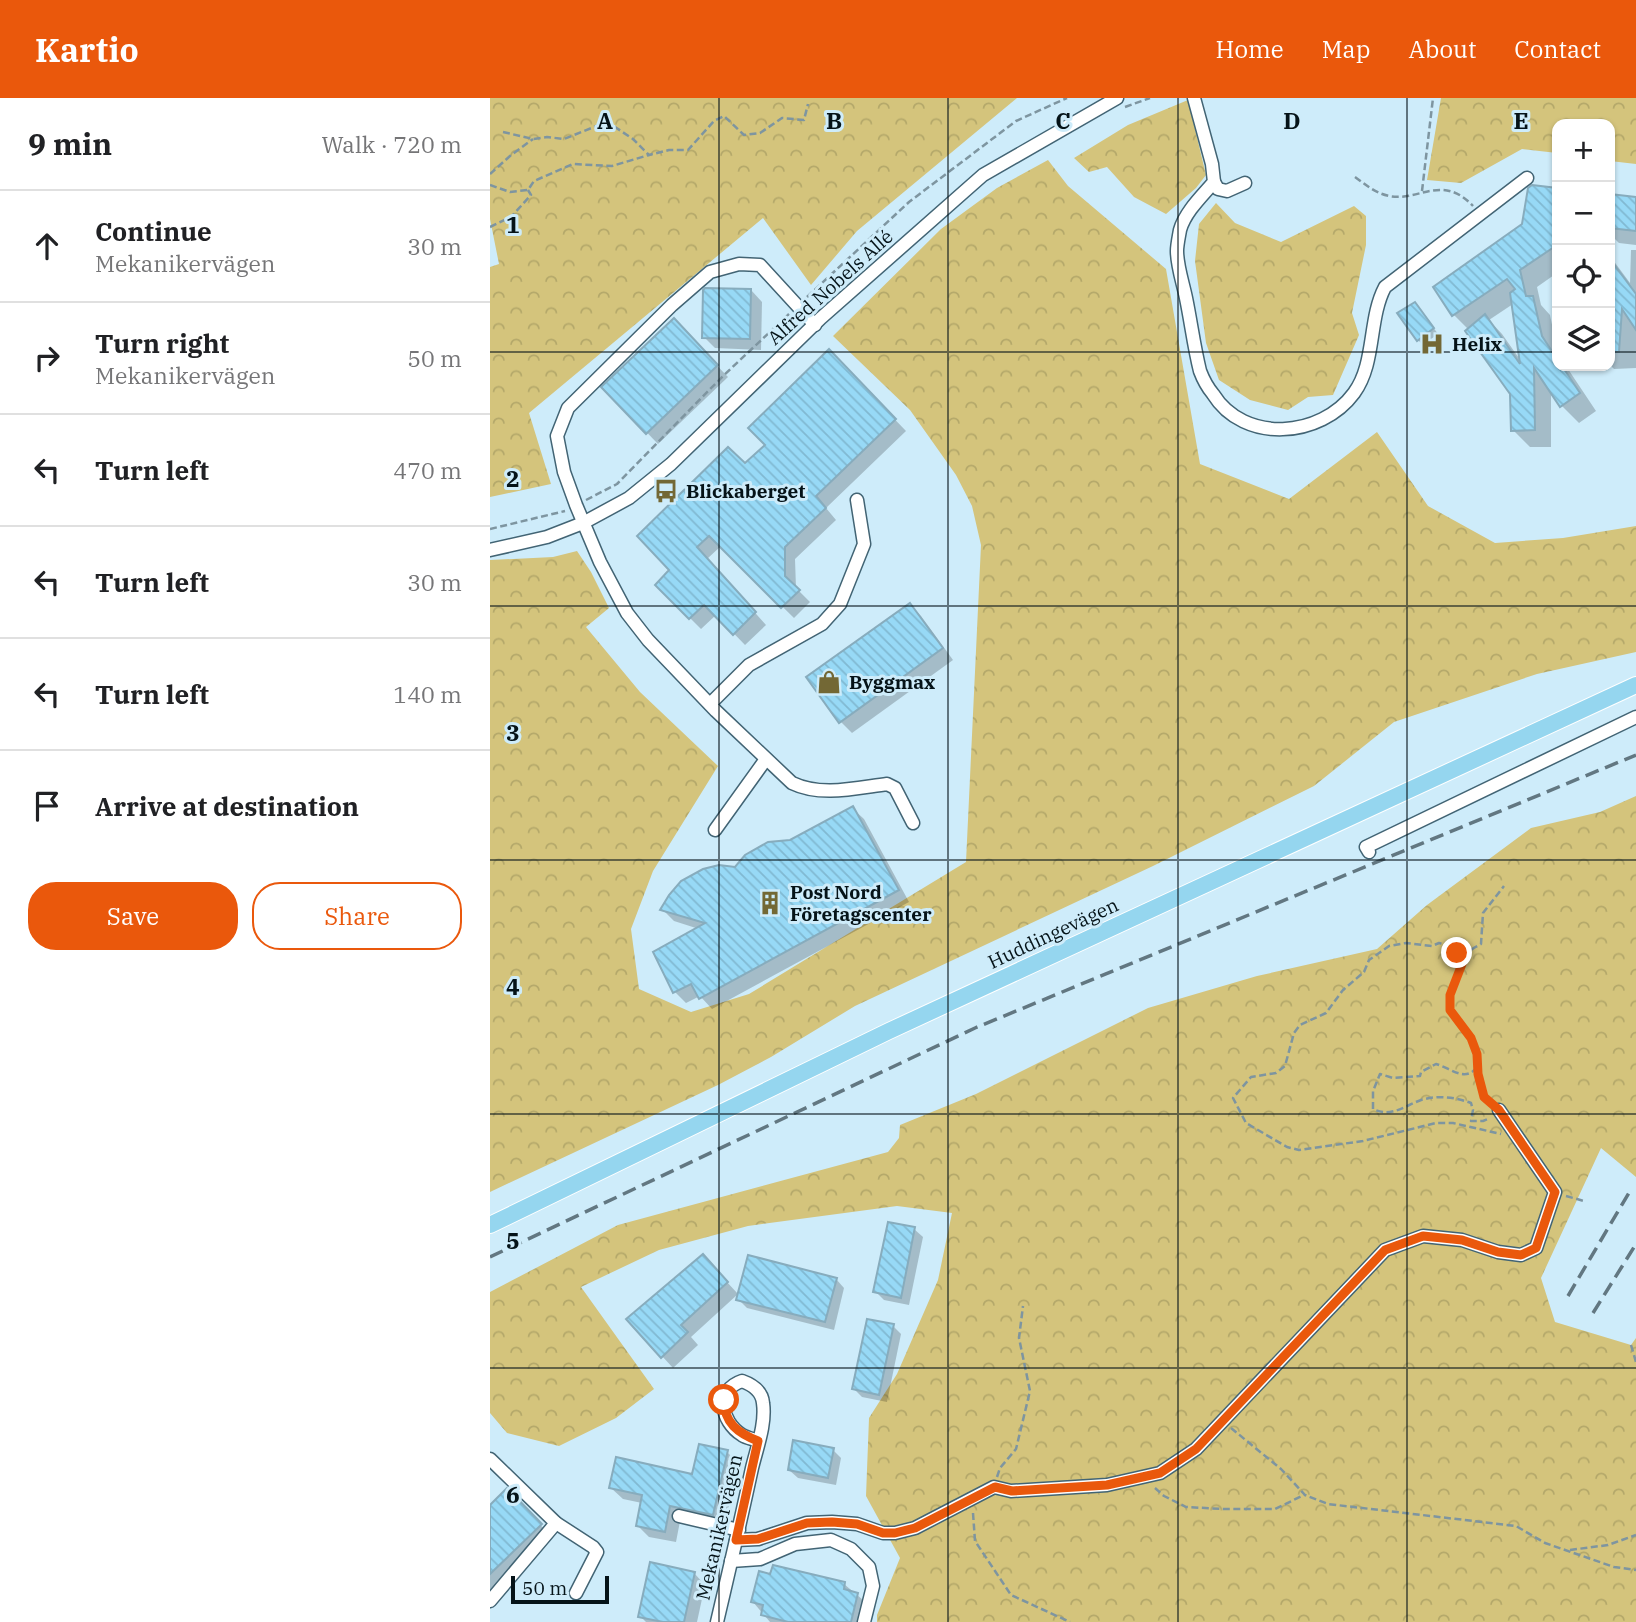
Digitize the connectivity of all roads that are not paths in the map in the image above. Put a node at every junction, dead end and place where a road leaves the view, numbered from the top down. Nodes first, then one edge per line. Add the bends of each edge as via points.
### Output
1 (1194, 98) edge
2 (1121, 102) edge
3 (1527, 178) dead end
4 (1214, 182) junction
5 (1245, 183) dead end
6 (815, 325) junction
7 (857, 500) dead end
8 (583, 523) junction
9 (490, 550) edge
10 (1636, 685) edge
11 (710, 704) junction
12 (1636, 717) edge
13 (766, 759) junction
14 (913, 823) dead end
15 (715, 830) dead end
16 (1369, 852) dead end
17 (1497, 1108) road end
18 (490, 1225) edge
19 (758, 1441) junction
20 (490, 1460) edge
21 (679, 1516) dead end
22 (556, 1523) junction
23 (737, 1535) junction
24 (731, 1561) junction
25 (576, 1593) dead end
26 (490, 1601) edge
27 (717, 1622) edge
28 (864, 1622) edge

1 - 4 street
2 - 6 street, Alfred Nobels Allé via 983,175
3 - 4 street via 1385,287 1377,301 1365,371 1342,408 1303,428 1280,429 1255,425 1233,414 1214,397 1201,373 1177,251 1180,228
4 - 5 street via 1227,191
6 - 8 street, Alfred Nobels Allé via 671,464 629,498
6 - 8 street via 760,265 739,264 710,272 568,408 557,436 564,472
7 - 11 street via 864,544 840,604 822,624 749,665
8 - 9 street, Alfred Nobels Allé
8 - 11 street via 627,613
10 - 18 main road, Huddingevägen via 889,1031
11 - 13 street
12 - 16 street via 1366,847
13 - 14 street via 807,790 887,784 895,788
13 - 15 street
17 - 23 street via 1559,1193 1536,1248 1521,1255 1423,1236 1385,1250 1196,1449 1160,1473 1107,1485 1012,1491 995,1487 915,1528 895,1533 832,1522 807,1523 758,1539
19 - 19 street, Mekanikervägen via 763,1400 750,1384 733,1384 727,1390 724,1414 741,1434
19 - 23 street, Mekanikervägen
20 - 22 street
21 - 23 street
22 - 25 street via 597,1552
22 - 26 street
23 - 24 street, Mekanikervägen
24 - 27 street, Mekanikervägen
24 - 28 street via 760,1559 795,1544 831,1540 851,1549 869,1567 873,1586

